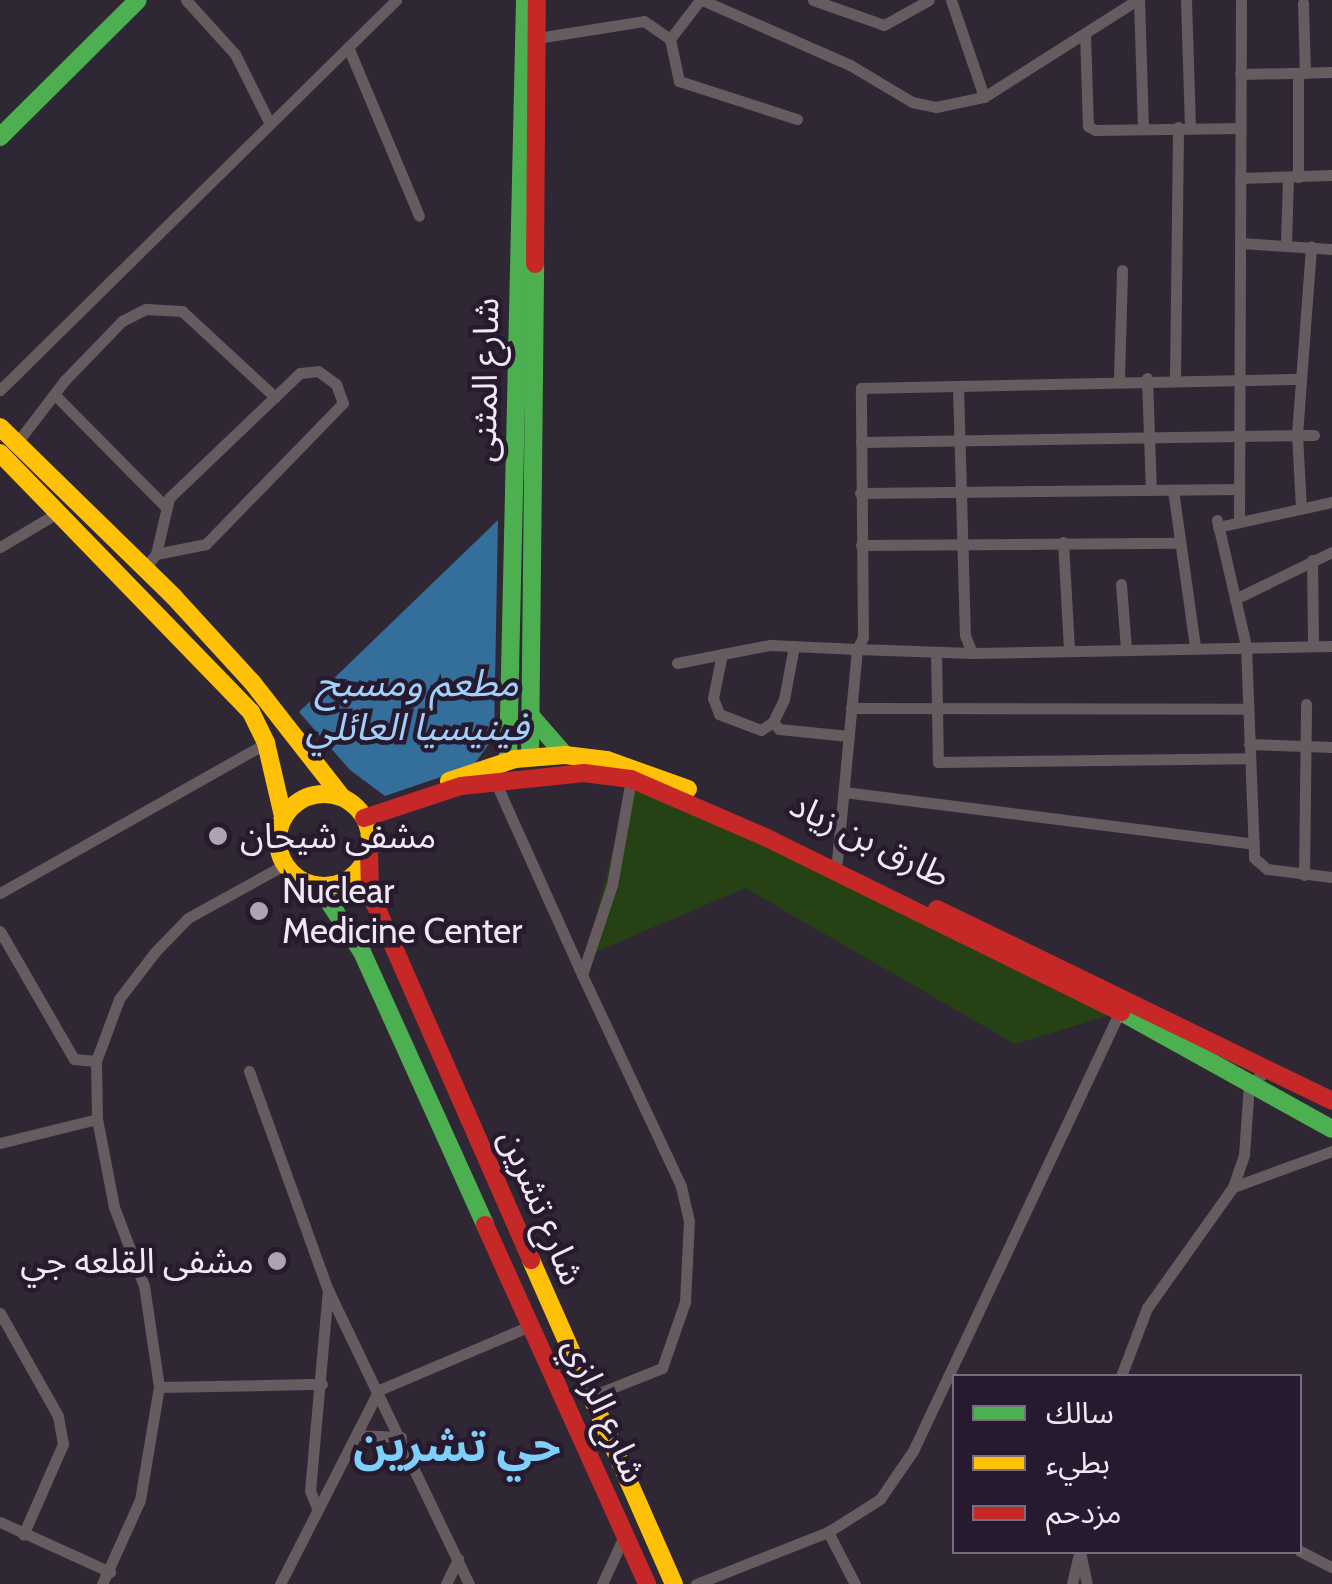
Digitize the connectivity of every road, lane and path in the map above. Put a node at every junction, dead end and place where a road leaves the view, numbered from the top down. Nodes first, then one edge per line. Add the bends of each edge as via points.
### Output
1 (138, 0) edge
2 (186, 0) edge
3 (396, 0) edge
4 (524, 0) edge
5 (537, 0) edge
6 (701, 0) edge
7 (814, 0) edge
8 (855, 0) edge
9 (929, 0) edge
10 (952, 0) edge
11 (1138, 0) edge
12 (1186, 0) edge
13 (1240, 0) edge
14 (1303, 3) dead end
15 (850, 15) junction
16 (1086, 33) junction
17 (537, 38) junction
18 (670, 40) junction
19 (348, 47) junction
20 (1332, 72) edge
21 (1301, 73) junction
22 (1240, 74) junction
23 (258, 97) junction
24 (984, 97) junction
25 (286, 108) junction
26 (797, 119) dead end
27 (270, 124) junction
28 (1184, 127) junction
29 (1143, 128) junction
30 (1240, 128) junction
31 (0, 137) edge
32 (1332, 176) edge
33 (1293, 177) junction
34 (1240, 178) junction
35 (419, 216) dead end
36 (1240, 243) junction
37 (1286, 245) junction
38 (1311, 246) junction
39 (1332, 249) edge
40 (1122, 270) dead end
41 (1240, 376) junction
42 (1147, 378) junction
43 (1175, 378) junction
44 (1119, 379) junction
45 (1301, 379) junction
46 (958, 386) junction
47 (0, 390) edge
48 (56, 396) junction
49 (275, 397) junction
50 (0, 427) edge
51 (1298, 434) junction
52 (1314, 435) dead end
53 (1240, 436) junction
54 (1149, 438) junction
55 (862, 442) junction
56 (961, 442) junction
57 (8, 448) edge
58 (1240, 489) junction
59 (1150, 490) junction
60 (1173, 490) junction
61 (860, 493) junction
62 (962, 493) junction
63 (1332, 502) edge
64 (163, 504) junction
65 (1300, 508) junction
66 (57, 513) junction
67 (1240, 522) junction
68 (963, 541) junction
69 (1063, 542) junction
70 (1180, 543) junction
71 (861, 545) junction
72 (0, 546) edge
73 (1332, 552) edge
74 (1312, 560) junction
75 (150, 561) junction
76 (1121, 584) dead end
77 (1235, 599) junction
78 (794, 646) junction
79 (1246, 646) junction
80 (1313, 646) junction
81 (1332, 646) edge
82 (1195, 647) junction
83 (857, 649) junction
84 (1126, 649) junction
85 (1069, 650) junction
86 (936, 652) junction
87 (972, 653) junction
88 (722, 654) junction
89 (678, 663) dead end
90 (1306, 704) dead end
91 (852, 708) junction
92 (1248, 709) junction
93 (935, 712) junction
94 (530, 715) junction
95 (774, 722) junction
96 (509, 727) junction
97 (849, 736) junction
98 (266, 743) junction
99 (1306, 746) junction
100 (1332, 747) edge
101 (1250, 751) junction
102 (565, 755) junction
103 (508, 767) junction
104 (630, 779) junction
105 (844, 792) junction
106 (342, 797) junction
107 (362, 814) junction
108 (283, 816) junction
109 (1254, 844) junction
110 (370, 852) junction
111 (837, 861) junction
112 (284, 865) junction
113 (1304, 875) junction
114 (1332, 877) edge
115 (319, 887) junction
116 (0, 894) edge
117 (0, 931) edge
118 (582, 975) junction
119 (1120, 1012) junction
120 (96, 1061) junction
121 (1268, 1070) junction
122 (249, 1072) dead end
123 (1249, 1084) junction
124 (1332, 1101) edge
125 (97, 1119) junction
126 (1332, 1129) edge
127 (0, 1143) edge
128 (1332, 1151) edge
129 (1234, 1187) junction
130 (328, 1290) junction
131 (0, 1313) edge
132 (532, 1325) junction
133 (1122, 1374) edge
134 (322, 1384) junction
135 (158, 1387) junction
136 (378, 1390) junction
137 (588, 1397) junction
138 (356, 1434) junction
139 (401, 1437) junction
140 (317, 1508) junction
141 (0, 1522) edge
142 (828, 1532) junction
143 (625, 1534) junction
144 (22, 1535) junction
145 (1302, 1552) edge
146 (1079, 1554) edge
147 (1080, 1554) edge
148 (458, 1559) junction
149 (1332, 1568) edge
150 (110, 1572) junction
151 (102, 1584) edge
152 (280, 1584) edge
153 (446, 1584) edge
154 (469, 1584) edge
155 (602, 1584) edge
156 (648, 1584) edge
157 (674, 1584) edge
158 (696, 1584) edge
159 (855, 1584) edge
160 (1072, 1584) edge
161 (1087, 1584) edge

1 - 31 main road
2 - 23 street via 235,54
3 - 19 street
4 - 96 main road, شارع المثنى
5 - 17 main road, شارع المثنى
6 - 18 street
6 - 24 street via 850,65 912,102 936,107
7 - 15 street
8 - 15 street
9 - 15 street via 884,25
10 - 24 street
11 - 16 street
11 - 29 street
12 - 28 street
13 - 22 street
14 - 21 street
16 - 24 street
16 - 29 street via 1088,126
17 - 18 street via 644,22 661,27
17 - 94 main road, شارع المثنى
18 - 26 street via 679,82
19 - 25 street
19 - 35 street
20 - 21 street
21 - 22 street
21 - 33 street
22 - 30 street
23 - 25 street
23 - 27 street
25 - 27 street
27 - 47 street
28 - 29 street
28 - 30 street
28 - 43 street
30 - 34 street
32 - 33 street
33 - 34 street
33 - 37 street
34 - 36 street
36 - 37 street
36 - 41 street
37 - 38 street
38 - 39 street
38 - 45 street
40 - 44 street
41 - 43 street
41 - 45 street
41 - 53 street
42 - 43 street
42 - 44 street
42 - 54 street
44 - 46 street
45 - 51 street
46 - 55 street via 860,388
46 - 56 street
48 - 49 street via 122,321 163,308 182,311 205,328
48 - 57 street
48 - 64 street
49 - 64 street
49 - 75 street via 307,370 328,376 343,397 206,544
50 - 57 main road
51 - 52 street
51 - 53 street
51 - 65 street
53 - 54 street
53 - 58 street
54 - 56 street
54 - 59 street
55 - 56 street
55 - 61 street
56 - 62 street
57 - 66 main road
57 - 75 main road
58 - 60 street
58 - 67 street
59 - 60 street
59 - 62 street
60 - 70 street
61 - 62 street
61 - 71 street
62 - 68 street
63 - 65 street
64 - 75 street
65 - 67 street
66 - 72 street
66 - 98 main road via 251,712
67 - 77 street via 1218,524
68 - 69 street
68 - 71 street
68 - 87 street via 965,635
69 - 70 street
69 - 85 street
70 - 82 street
71 - 83 street
73 - 74 street
74 - 77 street
74 - 80 street
75 - 106 main road
76 - 84 street
77 - 79 street
78 - 83 street
78 - 88 street
78 - 95 street
79 - 80 street
79 - 82 street
79 - 92 street
80 - 81 street
82 - 84 street
83 - 86 street
83 - 91 street
84 - 85 street
85 - 87 street
86 - 87 street
86 - 93 street
88 - 89 street
88 - 95 street via 713,698 719,714 761,730
90 - 99 street
91 - 93 street
91 - 97 street
92 - 93 street
92 - 101 street
93 - 101 street via 938,762
94 - 102 main road
94 - 103 main road, شارع المثنى
95 - 97 street via 778,729
96 - 103 main road, شارع المثنى
96 - 103 main road
97 - 105 street
98 - 108 main road
98 - 116 street
99 - 100 street
99 - 101 street
99 - 113 street
101 - 109 street
102 - 103 main road, طارق بن زياد
102 - 111 main road, طارق بن زياد via 665,778
103 - 104 main road
103 - 107 main road
103 - 118 street
104 - 118 street via 612,885
104 - 119 main road via 762,836
105 - 109 street
105 - 111 street
106 - 107 main road
106 - 108 main road via 317,794
107 - 110 main road
108 - 112 main road via 277,844
109 - 113 street via 1259,865
110 - 115 main road via 350,879
110 - 137 main road, شارع تشرين via 370,893
111 - 121 main road, طارق بن زياد
112 - 115 main road
112 - 120 street via 188,918 155,952 119,998
113 - 114 street
115 - 132 main road, شارع الرازي via 362,952
117 - 120 street via 74,1059
118 - 137 street via 681,1186 688,1221 685,1302 662,1368
119 - 123 main road
119 - 142 street via 913,1450 880,1500
120 - 125 street
121 - 123 street
121 - 124 main road, طارق بن زياد
122 - 130 street
123 - 126 main road
123 - 129 street via 1244,1155
125 - 127 street
125 - 135 street via 114,1207 144,1286
128 - 129 street
129 - 133 street via 1147,1308
130 - 134 street
130 - 136 street
131 - 144 street via 58,1416 63,1444
132 - 136 street
132 - 143 main road, شارع الرازي
134 - 135 street
134 - 140 street via 310,1491
135 - 150 street via 140,1500
136 - 138 street
136 - 139 street
137 - 157 main road, شارع تشرين
138 - 139 street
138 - 140 street
139 - 148 street
140 - 152 street
141 - 144 street
142 - 158 street
142 - 159 street
143 - 155 street
143 - 156 main road, شارع الرازي
144 - 150 street
145 - 149 street
146 - 160 street
147 - 161 street
148 - 153 street
148 - 154 street
150 - 151 street

